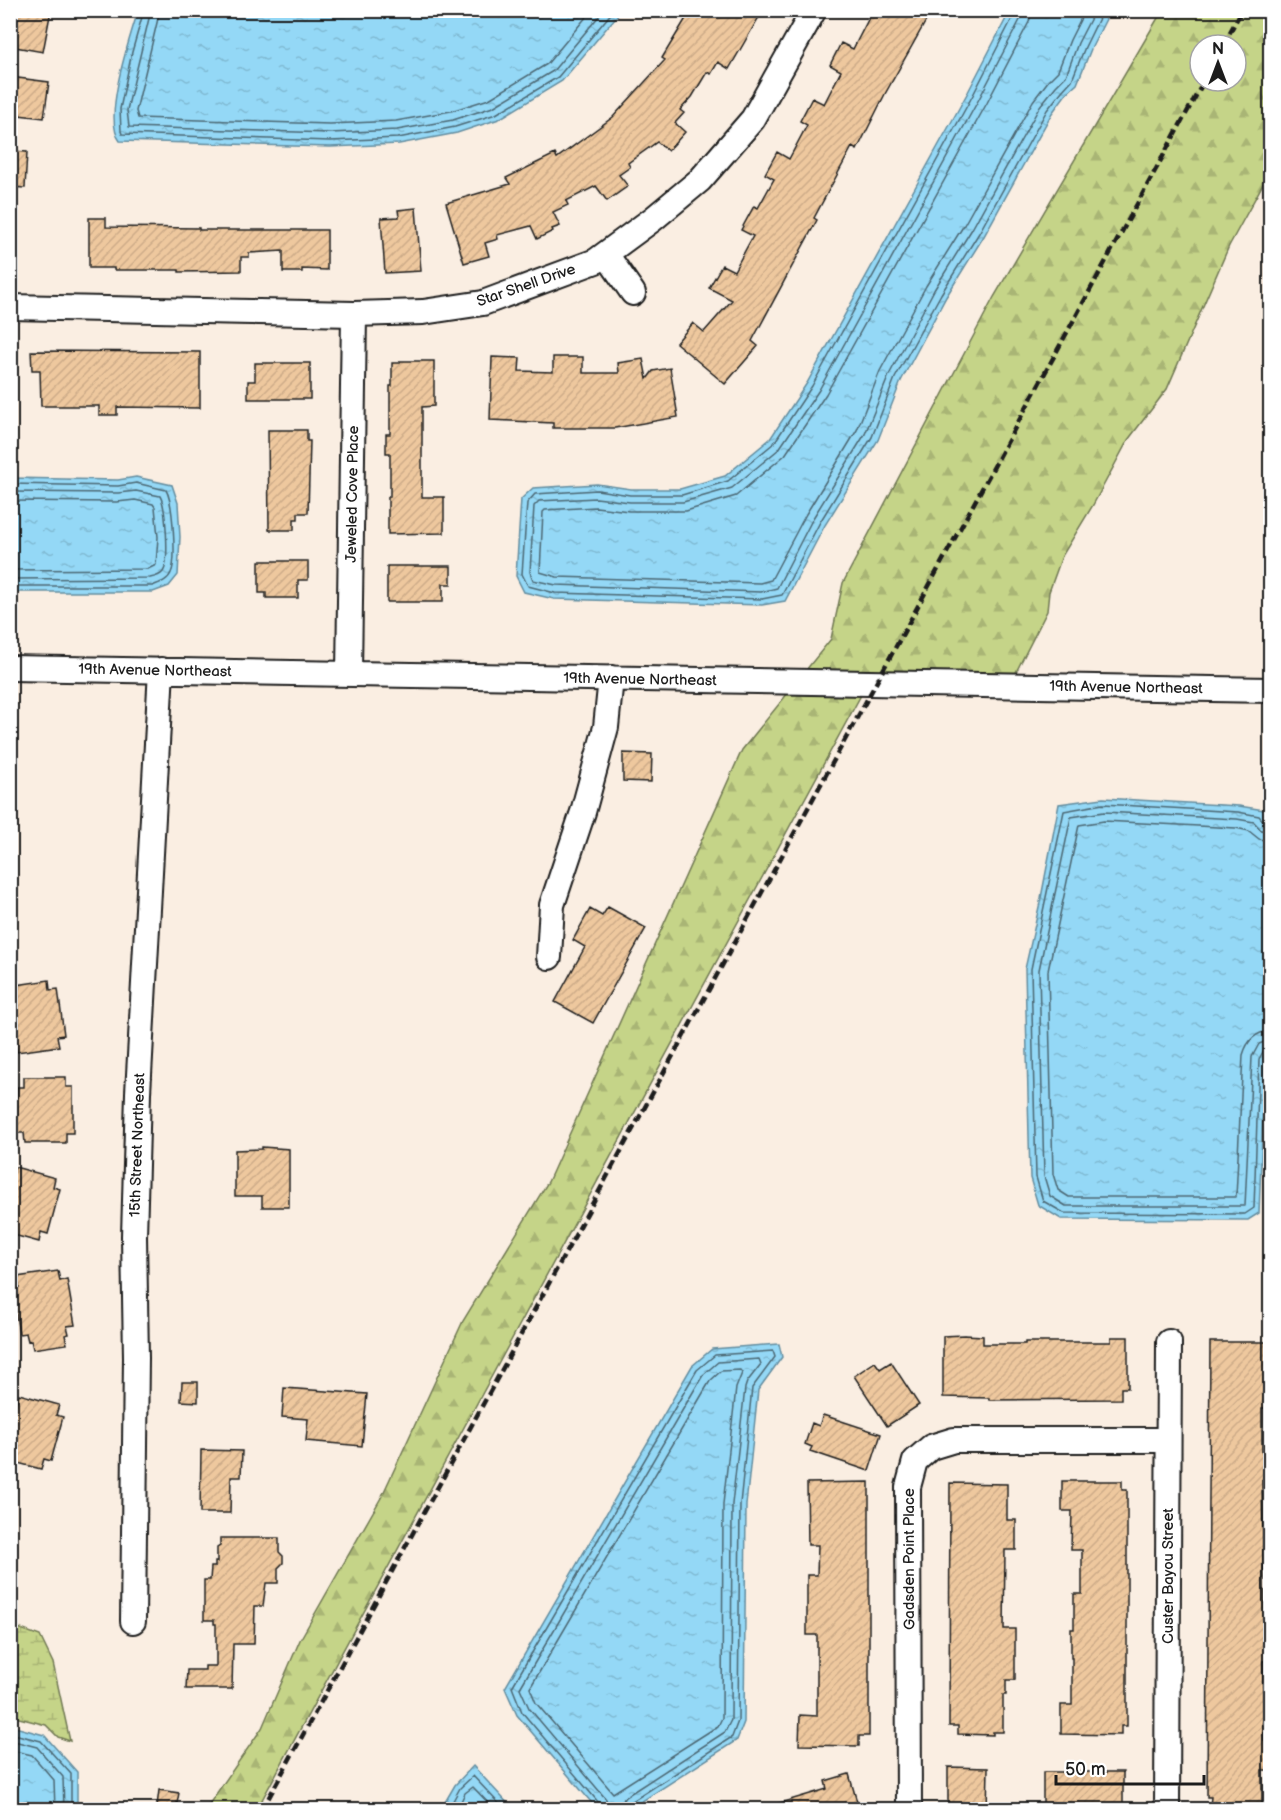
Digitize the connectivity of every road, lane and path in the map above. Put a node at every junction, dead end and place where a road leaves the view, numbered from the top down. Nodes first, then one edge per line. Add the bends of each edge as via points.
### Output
1 (814, 10) edge
2 (606, 254) junction
3 (633, 293) dead end
4 (10, 307) edge
5 (354, 314) junction
6 (10, 668) edge
7 (161, 670) junction
8 (349, 673) junction
9 (611, 678) junction
10 (1270, 690) edge
11 (549, 957) dead end
12 (1168, 1342) dead end
13 (1168, 1440) junction
14 (133, 1621) dead end
15 (909, 1809) edge
16 (1167, 1809) edge

1 - 2 street, Star Shell Drive via 753,119 700,180
2 - 3 street
2 - 5 street, Star Shell Drive via 483,303 423,312
4 - 5 street, Star Shell Drive
5 - 8 street, Jeweled Cove Place
6 - 7 street, 19th Avenue Northeast
7 - 8 street, 19th Avenue Northeast
7 - 14 street, 15th Street Northeast via 138,1093
8 - 9 street, 19th Avenue Northeast
9 - 10 street, 19th Avenue Northeast
9 - 11 street via 606,727 552,905
12 - 13 street, Custer Bayou Street
13 - 15 street, Gadsden Point Place via 954,1440 931,1446 915,1461 908,1487
13 - 16 street, Custer Bayou Street

